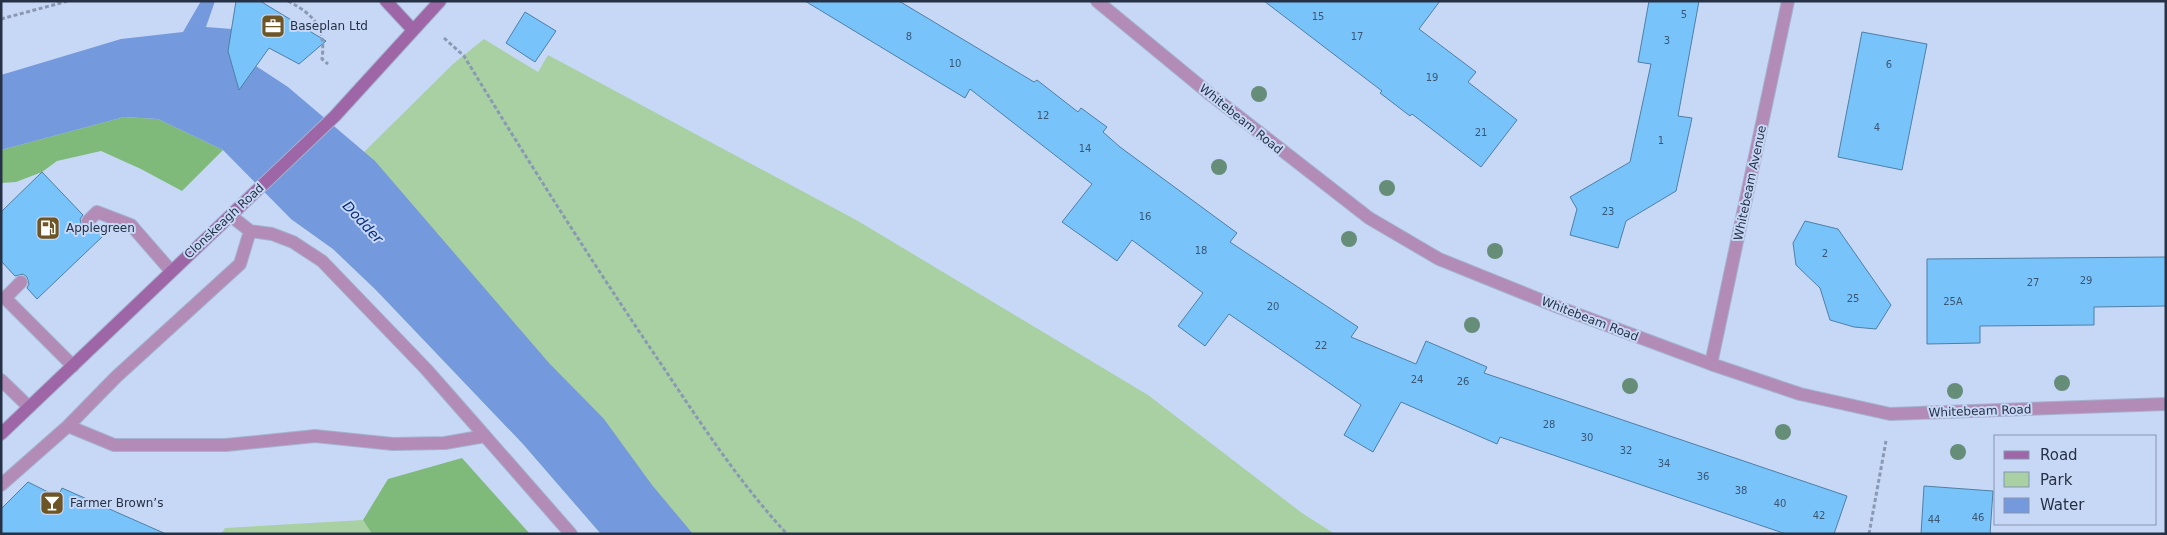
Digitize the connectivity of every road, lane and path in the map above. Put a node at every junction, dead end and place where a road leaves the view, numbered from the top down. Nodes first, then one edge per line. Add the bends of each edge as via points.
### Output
1 (68, 1) edge
2 (288, 1) edge
3 (386, 1) edge
4 (440, 1) edge
5 (1097, 1) edge
6 (1788, 1) edge
7 (1, 18) edge
8 (423, 19) junction
9 (413, 30) junction
10 (328, 64) dead end
11 (231, 216) junction
12 (88, 221) dead end
13 (250, 231) junction
14 (171, 271) junction
15 (21, 282) dead end
16 (1711, 364) junction
17 (72, 366) junction
18 (1, 380) edge
19 (2166, 404) edge
20 (29, 408) junction
21 (1890, 414) junction
22 (68, 426) junction
23 (1, 434) edge
24 (485, 436) junction
25 (1, 485) edge
26 (571, 534) edge
27 (787, 534) edge
28 (1869, 534) edge

1 - 7 path
2 - 10 path via 304,10 321,30 324,44 322,59
3 - 9 main road
4 - 8 main road, Clonskeagh Road
5 - 16 street, Whitebeam Road via 1218,101 1369,218 1439,259
6 - 16 street, Whitebeam Avenue
8 - 9 main road, Clonskeagh Road
8 - 27 path via 464,56 604,280 683,397 755,499
9 - 11 main road, Clonskeagh Road via 335,116
11 - 13 street
11 - 14 main road, Clonskeagh Road
12 - 14 street via 97,212 131,226
13 - 22 street via 240,264 116,377
13 - 24 street via 294,242 322,261
14 - 17 main road, Clonskeagh Road
15 - 17 street via 5,298
16 - 21 street, Whitebeam Road via 1800,394
17 - 20 main road, Clonskeagh Road
18 - 20 street
19 - 21 street, Whitebeam Road
20 - 23 main road, Clonskeagh Road
21 - 28 path
22 - 24 street via 114,445 226,445 315,436 392,444 436,443
22 - 25 street
24 - 26 street

